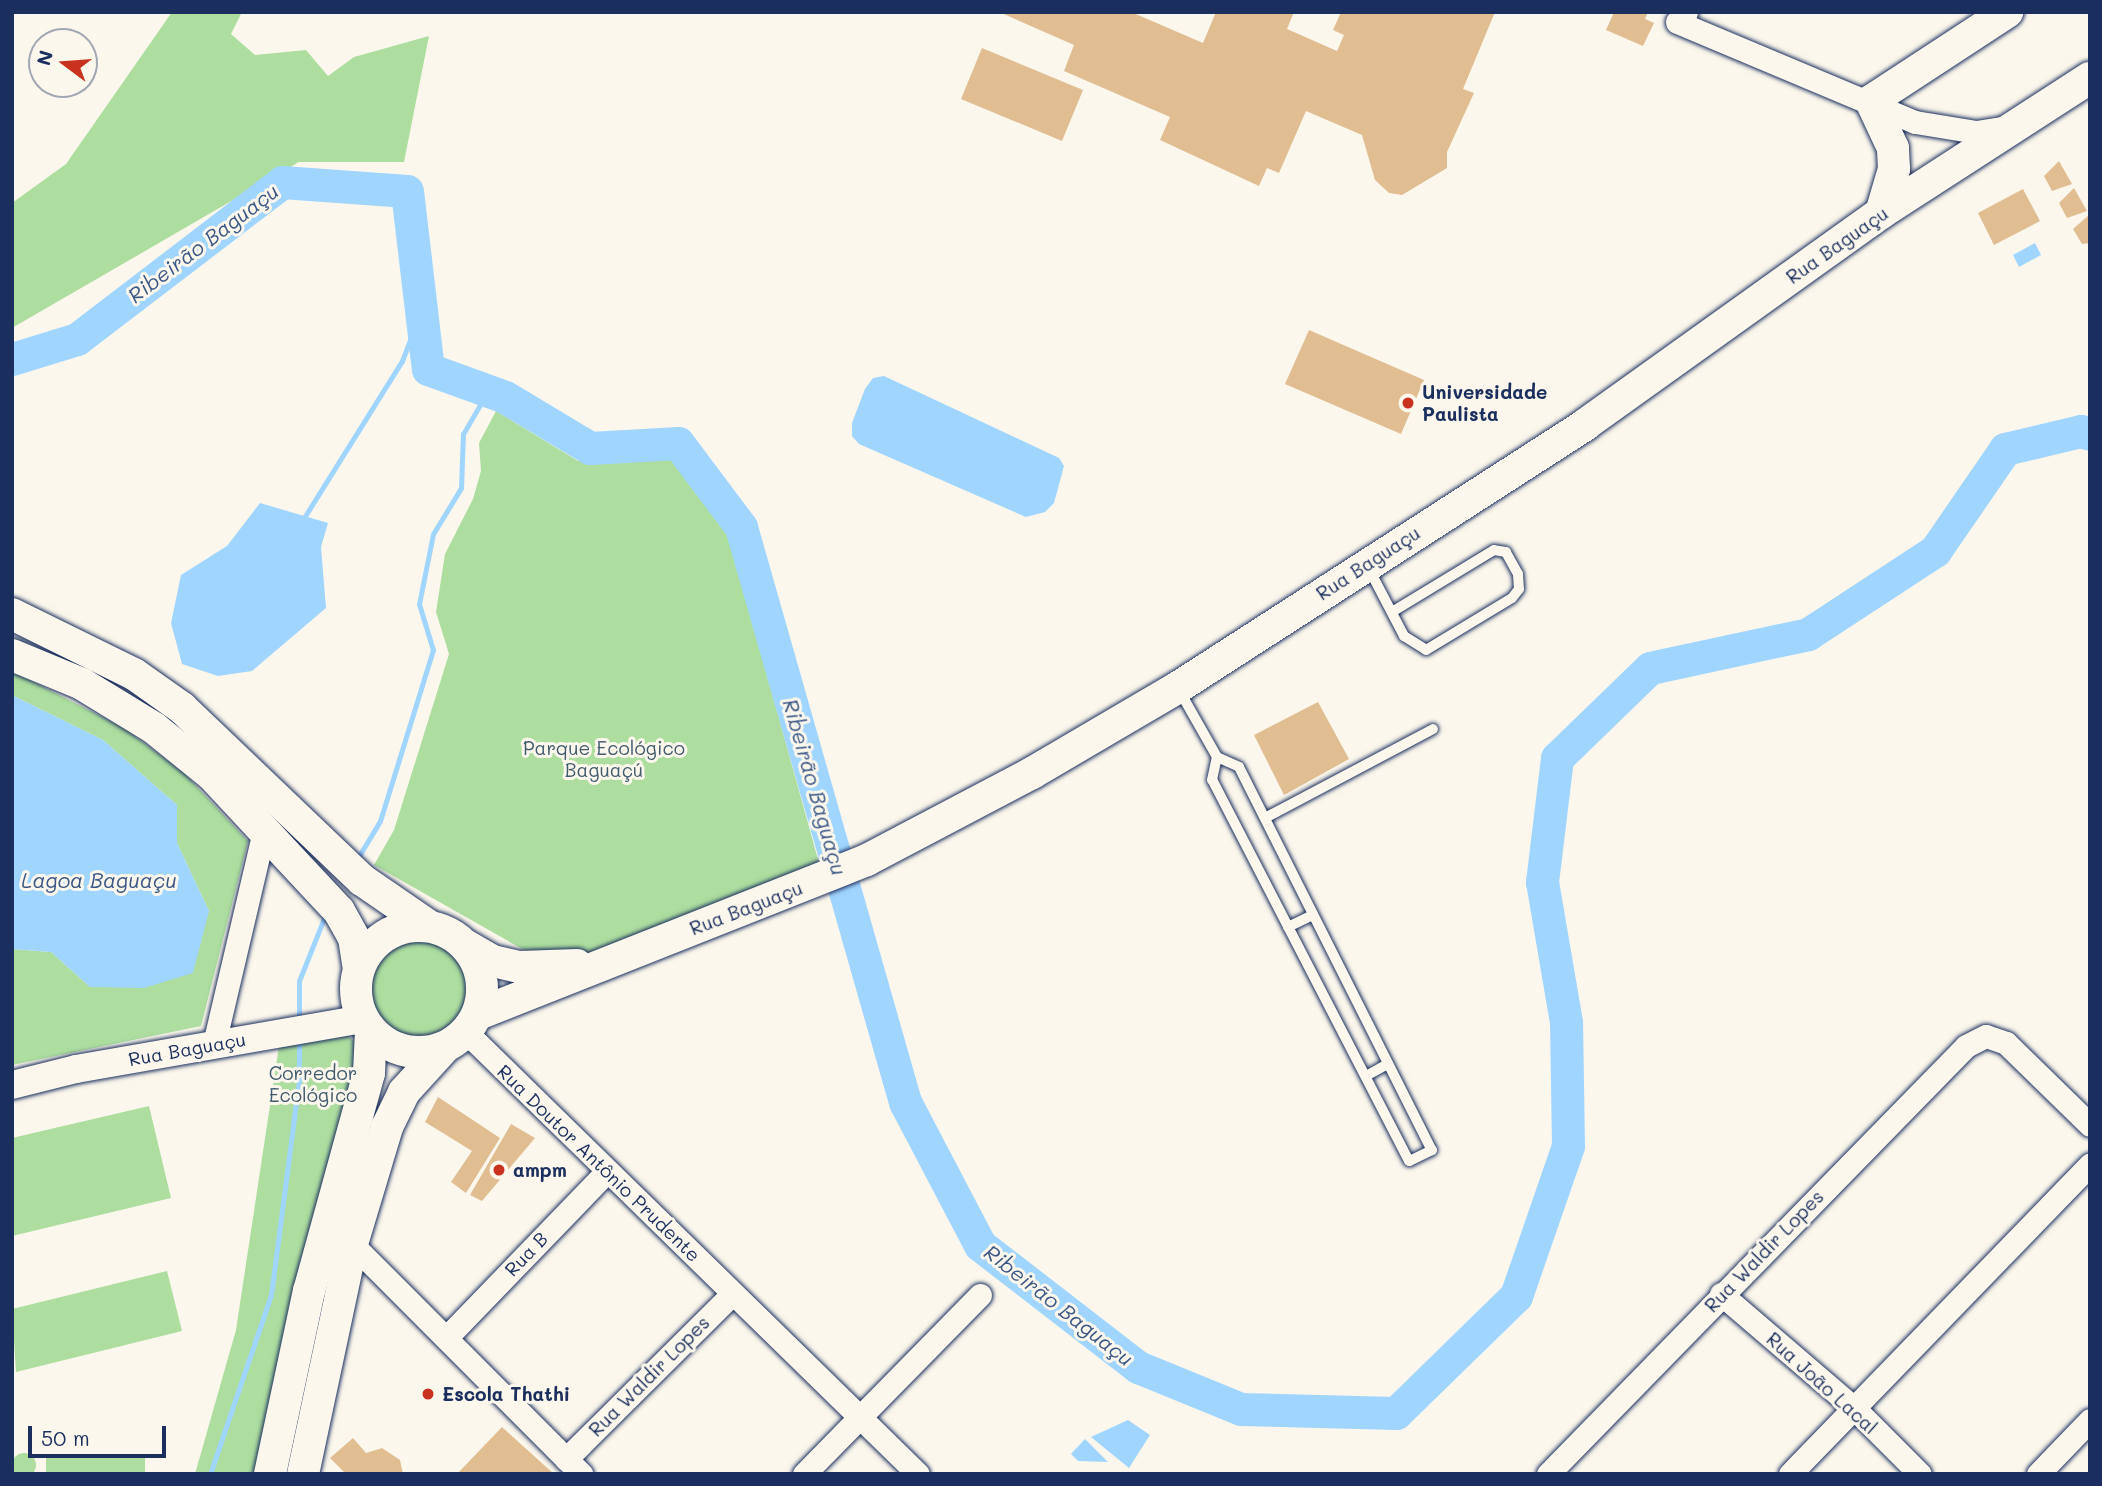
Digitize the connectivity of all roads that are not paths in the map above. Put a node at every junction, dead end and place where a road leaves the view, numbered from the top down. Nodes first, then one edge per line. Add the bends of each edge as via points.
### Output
1 (2007, 12) edge
2 (1681, 17) edge
3 (2090, 78) edge
4 (1871, 101) junction
5 (2022, 125) junction
6 (1881, 213) junction
7 (1366, 564) junction
8 (1392, 612) junction
9 (12, 614) edge
10 (12, 654) edge
11 (1177, 688) junction
12 (1433, 729) dead end
13 (1217, 757) junction
14 (1265, 818) junction
15 (264, 830) junction
16 (1314, 915) junction
17 (429, 926) junction
18 (1288, 927) junction
19 (466, 945) junction
20 (600, 963) junction
21 (359, 968) junction
22 (367, 1025) junction
23 (463, 1032) junction
24 (214, 1044) junction
25 (1388, 1063) junction
26 (1366, 1076) junction
27 (12, 1085) edge
28 (2090, 1125) edge
29 (2090, 1164) edge
30 (607, 1171) junction
31 (352, 1244) junction
32 (733, 1293) junction
33 (1721, 1294) junction
34 (980, 1295) dead end
35 (446, 1338) junction
36 (1854, 1408) junction
37 (860, 1417) junction
38 (2090, 1419) edge
39 (574, 1466) edge
40 (270, 1474) edge
41 (303, 1474) edge
42 (804, 1474) edge
43 (918, 1474) edge
44 (1548, 1474) edge
45 (1790, 1474) edge
46 (1920, 1474) edge
47 (2038, 1474) edge

1 - 4 main road
2 - 4 street
3 - 5 main road, Rua Baguaçu
4 - 5 street via 1915,122 1951,130 1976,132
4 - 6 main road via 1892,148 1894,169
5 - 6 main road, Rua Baguaçu
6 - 7 main road, Rua Baguaçu via 1586,424
7 - 8 lane
7 - 11 main road, Rua Baguaçu
8 - 8 lane via 1494,550 1506,552 1518,574 1519,589 1512,598 1426,650 1404,636
9 - 17 main road via 134,674 182,708 362,880
10 - 15 main road via 82,684 153,728 212,775
11 - 13 lane
11 - 20 main road, Rua Baguaçu via 1032,773 867,860
12 - 14 lane
13 - 14 lane via 1239,767
13 - 18 lane via 1212,780
14 - 16 lane
15 - 21 main road via 339,911 354,938
15 - 24 street
16 - 18 lane
16 - 25 lane
17 - 19 main road
17 - 21 main road via 407,926 386,934
18 - 26 lane
19 - 20 main road via 494,961 520,967
19 - 23 main road via 482,978
20 - 23 main road, Rua Baguaçu
21 - 22 main road via 356,994
22 - 23 main road via 405,1051
22 - 24 street, Rua Baguaçu via 328,1025
22 - 40 main road via 369,1073 309,1291
23 - 30 street, Rua Doutor Antônio Prudente
23 - 31 main road via 398,1104
24 - 27 street, Rua Baguaçu
25 - 26 lane
25 - 26 lane via 1432,1150 1409,1161
28 - 33 street, Rua Waldir Lopes via 2006,1043 1986,1036 1966,1046
29 - 36 street
30 - 32 street, Rua Doutor Antônio Prudente
30 - 35 street, Rua B
31 - 35 street
31 - 41 main road
32 - 37 street, Rua Doutor Antônio Prudente
32 - 39 street, Rua Waldir Lopes
33 - 36 street, Rua João Lacal
33 - 44 street, Rua Waldir Lopes
34 - 37 street
35 - 39 street
36 - 45 street
36 - 46 street, Rua João Lacal
37 - 42 street
37 - 43 street, Rua Doutor Antônio Prudente
38 - 47 street

